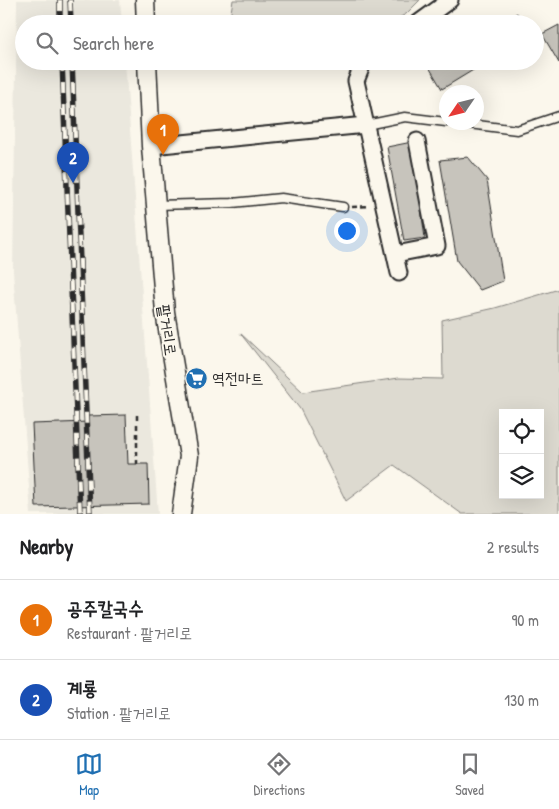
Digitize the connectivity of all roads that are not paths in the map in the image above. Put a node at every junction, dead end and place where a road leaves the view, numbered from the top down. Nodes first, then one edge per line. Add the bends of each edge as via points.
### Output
1 (145, 0) edge
2 (450, 0) edge
3 (146, 15) edge
4 (429, 15) edge
5 (148, 70) edge
6 (360, 70) edge
7 (559, 116) edge
8 (439, 121) edge
9 (366, 125) junction
10 (484, 126) edge
11 (416, 142) dead end
12 (151, 146) junction
13 (156, 205) junction
14 (343, 207) road end
15 (396, 254) junction
16 (399, 273) dead end
17 (181, 514) edge

1 - 3 street
2 - 4 street
5 - 12 street, 팥거리로
6 - 9 street via 356,81
7 - 10 lane via 517,130
8 - 9 lane via 404,117
9 - 12 street
9 - 15 street
11 - 15 street via 437,246
12 - 13 street, 팥거리로
13 - 14 lane via 281,198
13 - 17 street, 팥거리로 via 165,312 189,456
15 - 16 street

